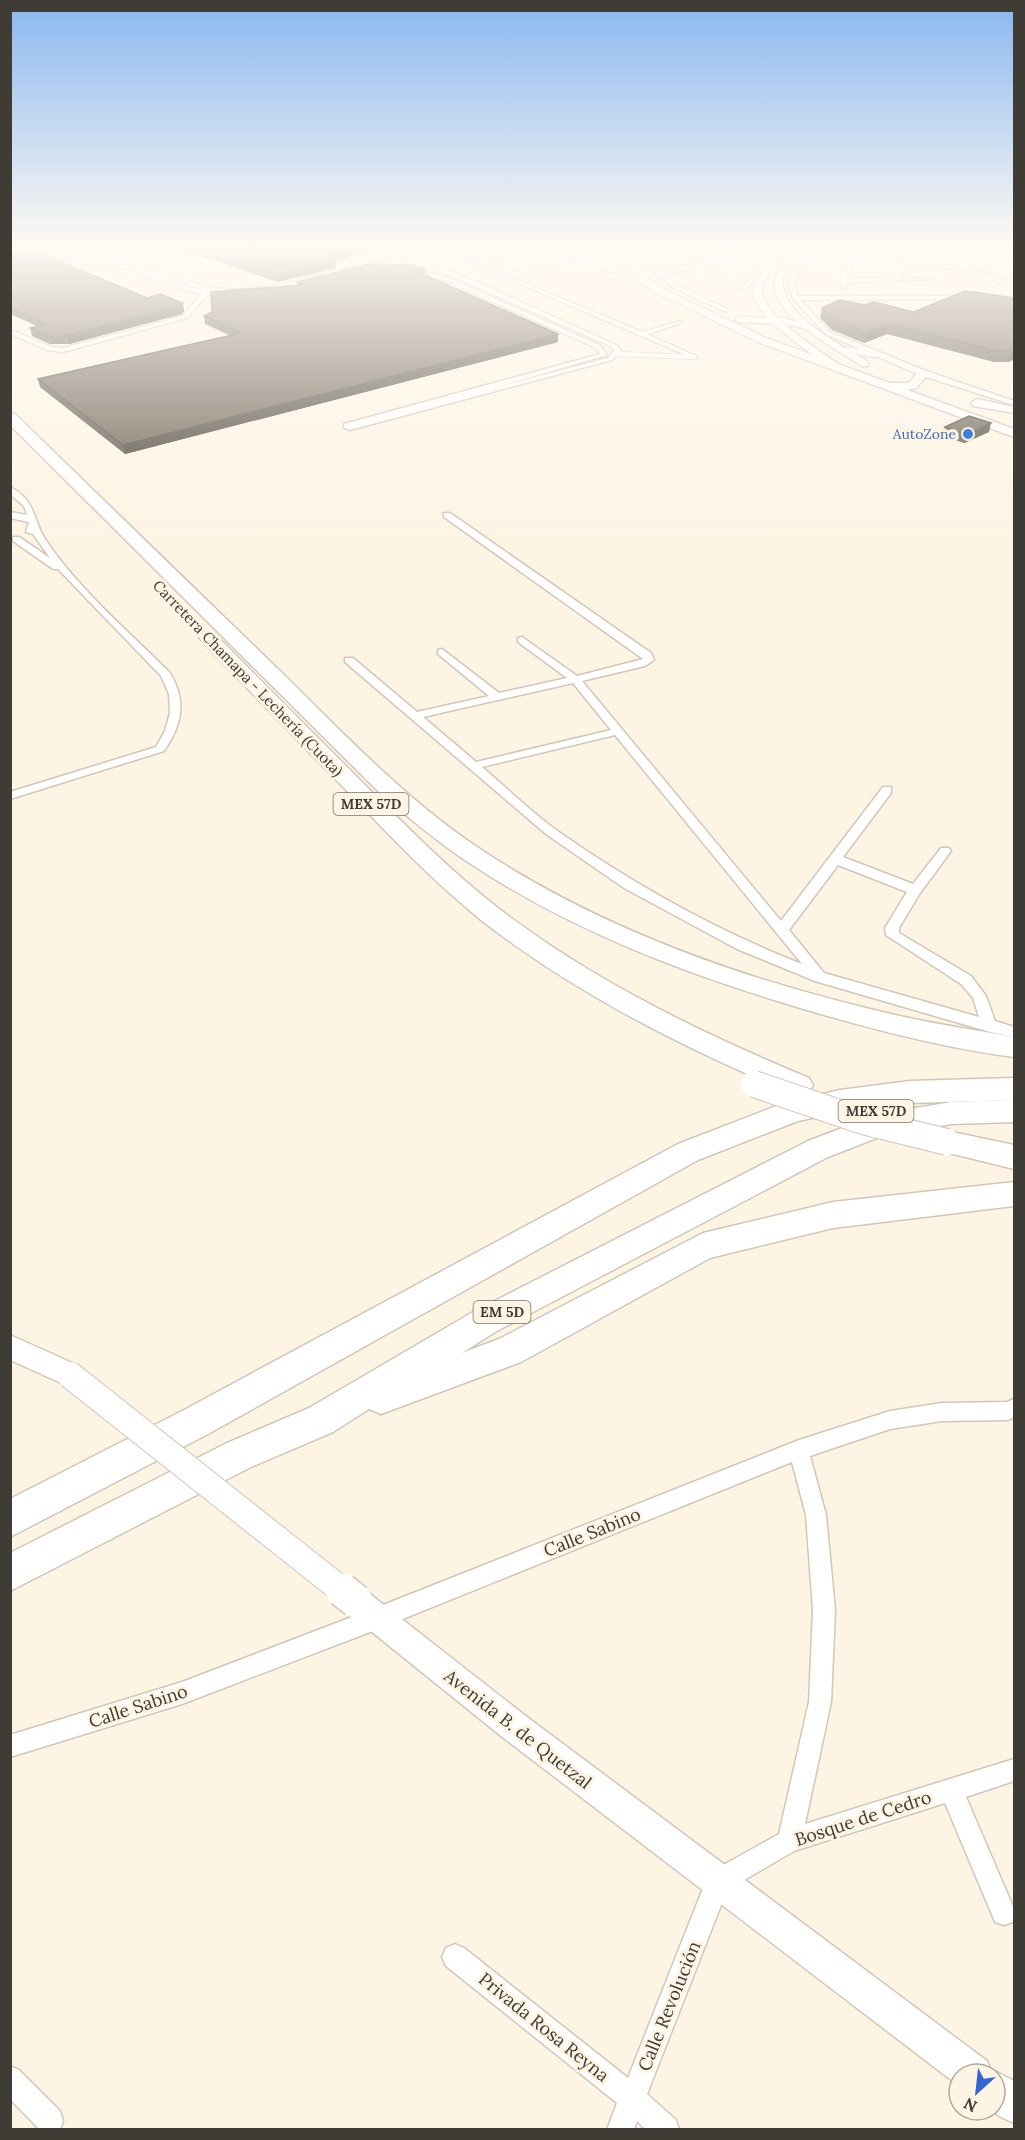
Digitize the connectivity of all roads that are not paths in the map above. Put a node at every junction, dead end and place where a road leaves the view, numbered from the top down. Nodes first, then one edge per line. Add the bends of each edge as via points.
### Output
1 (47, 348) edge
2 (71, 348) edge
3 (597, 348) edge
4 (616, 348) edge
5 (674, 348) edge
6 (783, 348) edge
7 (812, 348) edge
8 (816, 348) edge
9 (842, 348) edge
10 (861, 348) edge
11 (846, 350) junction
12 (617, 354) junction
13 (875, 354) junction
14 (695, 357) joint
15 (869, 366) joint
16 (839, 369) junction
17 (894, 374) dead end
18 (919, 378) junction
19 (888, 387) junction
20 (977, 403) junction
21 (1014, 403) edge
22 (1014, 410) edge
23 (1014, 416) edge
24 (10, 417) edge
25 (1014, 433) edge
26 (10, 434) edge
27 (10, 489) edge
28 (10, 515) edge
29 (447, 515) dead end
30 (34, 523) junction
31 (13, 540) edge
32 (66, 573) junction
33 (522, 640) dead end
34 (442, 652) dead end
35 (349, 660) dead end
36 (575, 679) junction
37 (264, 695) junction
38 (496, 696) junction
39 (416, 716) junction
40 (620, 732) junction
41 (474, 766) junction
42 (887, 790) dead end
43 (10, 796) edge
44 (945, 850) dead end
45 (835, 859) junction
46 (915, 890) junction
47 (782, 930) junction
48 (820, 977) junction
49 (990, 1027) junction
50 (1014, 1032) edge
51 (1014, 1047) edge
52 (1014, 1089) edge
53 (1014, 1111) edge
54 (951, 1137) junction
55 (1014, 1143) edge
56 (1014, 1157) edge
57 (1014, 1194) edge
58 (10, 1347) edge
59 (1012, 1413) edge
60 (321, 1420) junction
61 (799, 1450) junction
62 (10, 1519) edge
63 (10, 1573) edge
64 (367, 1609) junction
65 (10, 1746) edge
66 (1014, 1770) edge
67 (951, 1790) junction
68 (789, 1841) junction
69 (718, 1882) junction
70 (1004, 1913) dead end
71 (455, 1957) dead end
72 (958, 2062) edge
73 (10, 2079) edge
74 (632, 2098) junction
75 (50, 2121) dead end
76 (620, 2130) edge
77 (666, 2130) edge

1 - 2 street
3 - 12 street via 604,352 602,357 347,426 350,429 524,384
4 - 12 street
5 - 14 street
6 - 16 main road
7 - 16 main road
8 - 15 main road
9 - 11 main road
10 - 13 street
11 - 13 main road
11 - 15 main road
12 - 14 street
13 - 18 street
16 - 19 main road
17 - 18 main road
18 - 19 main road via 908,387
18 - 20 main road
18 - 21 street
19 - 25 main road
20 - 22 main road
20 - 23 main road
24 - 51 highway, Carretera Chamapa - Lechería (Cuota) / MEX 57D via 393,794 486,864 599,924 699,965 800,999
26 - 37 highway, Carretera Chamapa - Lechería (Cuota) / MEX 57D
27 - 30 street via 28,505
28 - 30 street
29 - 36 street via 649,660
30 - 31 street via 29,532
30 - 32 street via 41,541
31 - 32 street
32 - 43 street via 166,675 174,688 175,718 160,749
33 - 36 street
34 - 38 street
35 - 39 street
36 - 38 street
36 - 40 street
37 - 54 highway, Carretera Chamapa - Lechería (Cuota) / MEX 57D via 416,849 489,913 586,982 723,1054 799,1085
37 - 54 highway, bridge via 277,721 399,857 473,924 571,993 664,1043 754,1084 866,1122
38 - 39 street
39 - 41 street
40 - 41 street
40 - 47 street
41 - 48 street via 550,831 629,885 742,946
42 - 45 street
44 - 46 street
45 - 46 street
45 - 47 street
46 - 49 street via 892,928 893,935 966,980 979,996
47 - 48 street
48 - 49 street
49 - 50 street
52 - 62 highway via 910,1092 840,1101 794,1111 688,1152
53 - 60 highway, EM 5D via 952,1113 879,1125 818,1149 484,1322
54 - 55 highway, Carretera Chamapa - Lechería (Cuota) / MEX 57D
54 - 56 highway
57 - 60 highway via 833,1215 703,1246 509,1351
58 - 64 main road, Avenida B. de Quetzal, bridge via 70,1375
59 - 61 street, Calle Sabino via 942,1413 890,1420
60 - 63 highway, EM 5D via 239,1455
61 - 64 street, Calle Sabino
61 - 68 street via 816,1515 824,1610 820,1702
64 - 65 street, Calle Sabino via 182,1693
64 - 69 main road, Avenida B. de Quetzal
66 - 67 street, Bosque de Cedro
67 - 68 street, Bosque de Cedro
67 - 70 street
68 - 69 street, Bosque de Cedro
69 - 72 main road, Avenida B. de Quetzal
69 - 74 street, Calle Revolución
71 - 74 street, Privada Rosa Reyna
73 - 75 street
74 - 76 street, Calle Revolución
74 - 77 street, Privada Rosa Reyna

